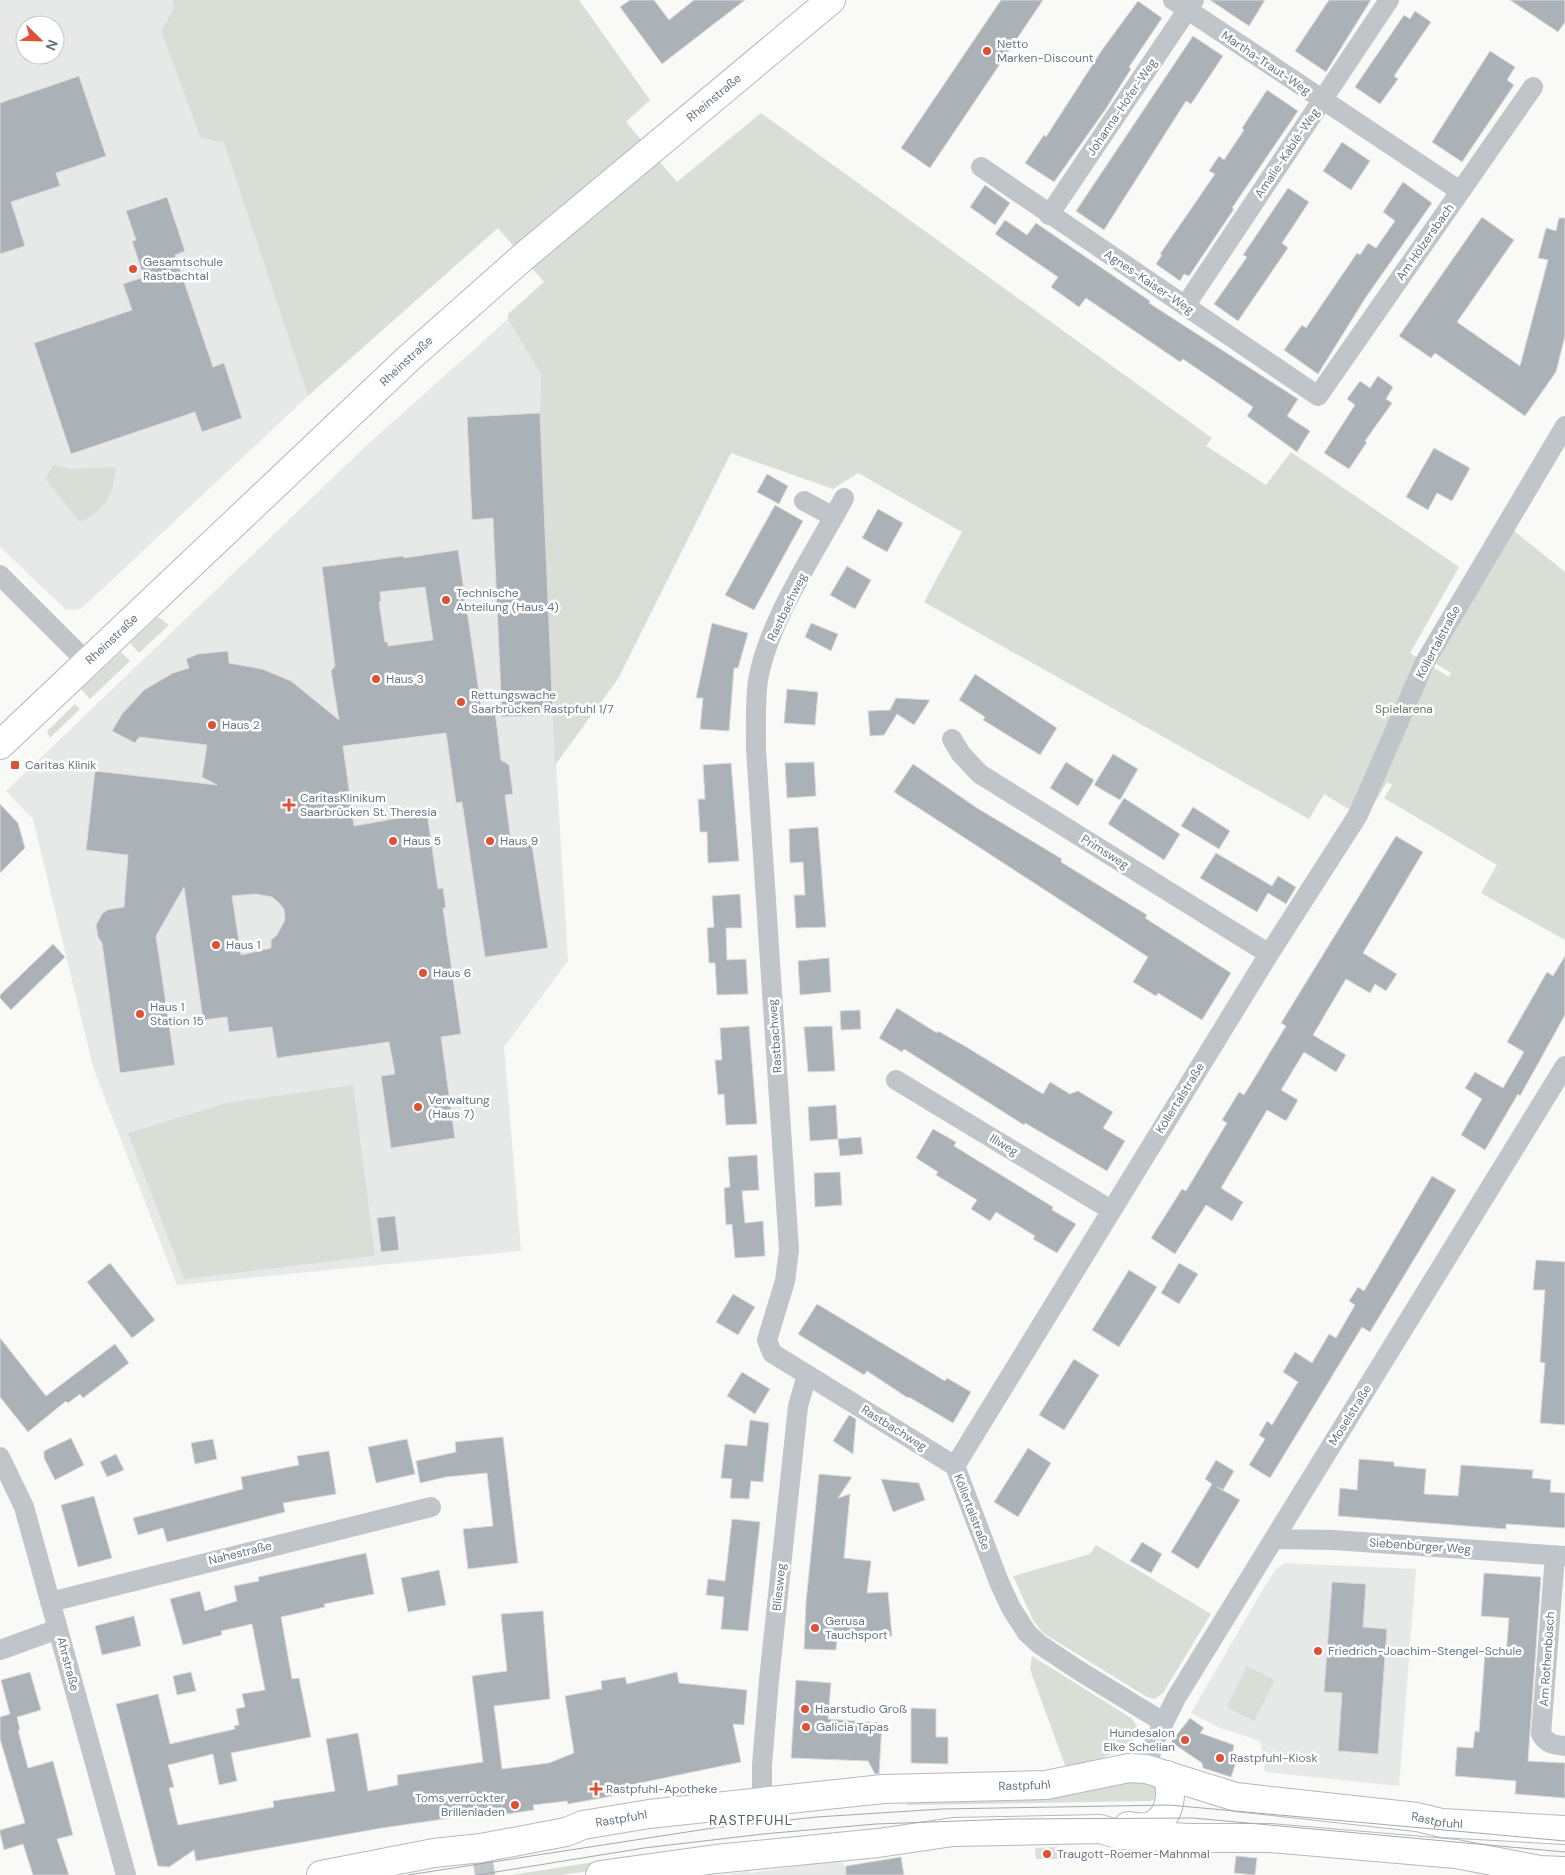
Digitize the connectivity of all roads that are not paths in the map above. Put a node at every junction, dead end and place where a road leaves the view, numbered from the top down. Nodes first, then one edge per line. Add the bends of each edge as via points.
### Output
1 (832, 0) edge
2 (1389, 0) edge
3 (1185, 3) edge
4 (1533, 87) dead end
5 (1322, 100) junction
6 (981, 167) dead end
7 (1460, 191) junction
8 (1049, 215) junction
9 (1185, 306) junction
10 (1318, 396) joint
11 (1565, 426) edge
12 (844, 498) dead end
13 (804, 501) dead end
14 (834, 517) junction
15 (0, 575) edge
16 (87, 662) junction
17 (952, 739) dead end
18 (0, 745) edge
19 (1269, 954) junction
20 (1565, 1066) edge
21 (896, 1080) dead end
22 (1111, 1210) junction
23 (807, 1375) junction
24 (0, 1457) edge
25 (955, 1466) junction
26 (431, 1507) dead end
27 (1274, 1539) junction
28 (1560, 1555) edge
29 (50, 1602) junction
30 (58, 1629) junction
31 (0, 1650) edge
32 (1163, 1722) junction
33 (1565, 1746) edge
34 (1156, 1772) junction
35 (762, 1800) junction
36 (1100, 1829) junction
37 (1565, 1830) edge
38 (481, 1848) junction
39 (1565, 1872) edge
40 (126, 1875) edge
41 (321, 1875) edge
42 (485, 1875) edge
43 (600, 1875) edge

1 - 16 main road, Rheinstraße via 523,257 342,420
2 - 5 street, Amalie-Kablé-Weg
3 - 5 street, Martha-Traut-Weg
3 - 8 street, Johanna-Hofer-Weg
4 - 7 street, Am Hölzersbach
5 - 7 street, Martha-Traut-Weg
5 - 9 street, Amalie-Kablé-Weg
6 - 8 street, Agnes-Kaiser-Weg
7 - 10 street, Am Hölzersbach
8 - 9 street, Agnes-Kaiser-Weg
9 - 10 street, Agnes-Kaiser-Weg
11 - 19 street, Köllertalstraße via 1425,662 1358,815
12 - 14 street, Rastbachweg
13 - 14 street
14 - 23 street, Rastbachweg via 778,620 765,652 758,681 756,712 789,1250 785,1281 766,1340 772,1353
15 - 16 street
16 - 18 main road, Rheinstraße
17 - 19 street, Primsweg via 980,774
19 - 22 street, Köllertalstraße
20 - 27 street, Moselstraße
21 - 22 street, Illweg
22 - 25 street, Köllertalstraße
23 - 25 street, Rastbachweg
23 - 35 street, Bliesweg via 798,1406 768,1690
24 - 29 street, Ahrstraße via 24,1507
25 - 32 street, Köllertalstraße via 1011,1608 1027,1633 1078,1670
26 - 29 street, Nahestraße
27 - 28 street, Siebenbürger Weg
27 - 32 street, Moselstraße
28 - 33 street, Am Rothenbüsch via 1541,1734 1553,1745
29 - 30 street, Ahrstraße
30 - 31 street
30 - 40 street, Ahrstraße
32 - 34 street, Moselstraße
34 - 35 main road, Rastpfuhl via 1108,1771 1046,1785 883,1789
34 - 36 main road via 1170,1784 1169,1805 1162,1818 1152,1826
34 - 37 main road, Rastpfuhl via 1236,1797 1417,1817 1442,1823
35 - 38 main road, Rastpfuhl via 622,1818
36 - 39 main road via 1120,1835 1270,1838 1456,1854
36 - 43 main road via 953,1832
38 - 41 main road, Rastpfuhl via 434,1853
38 - 42 street

